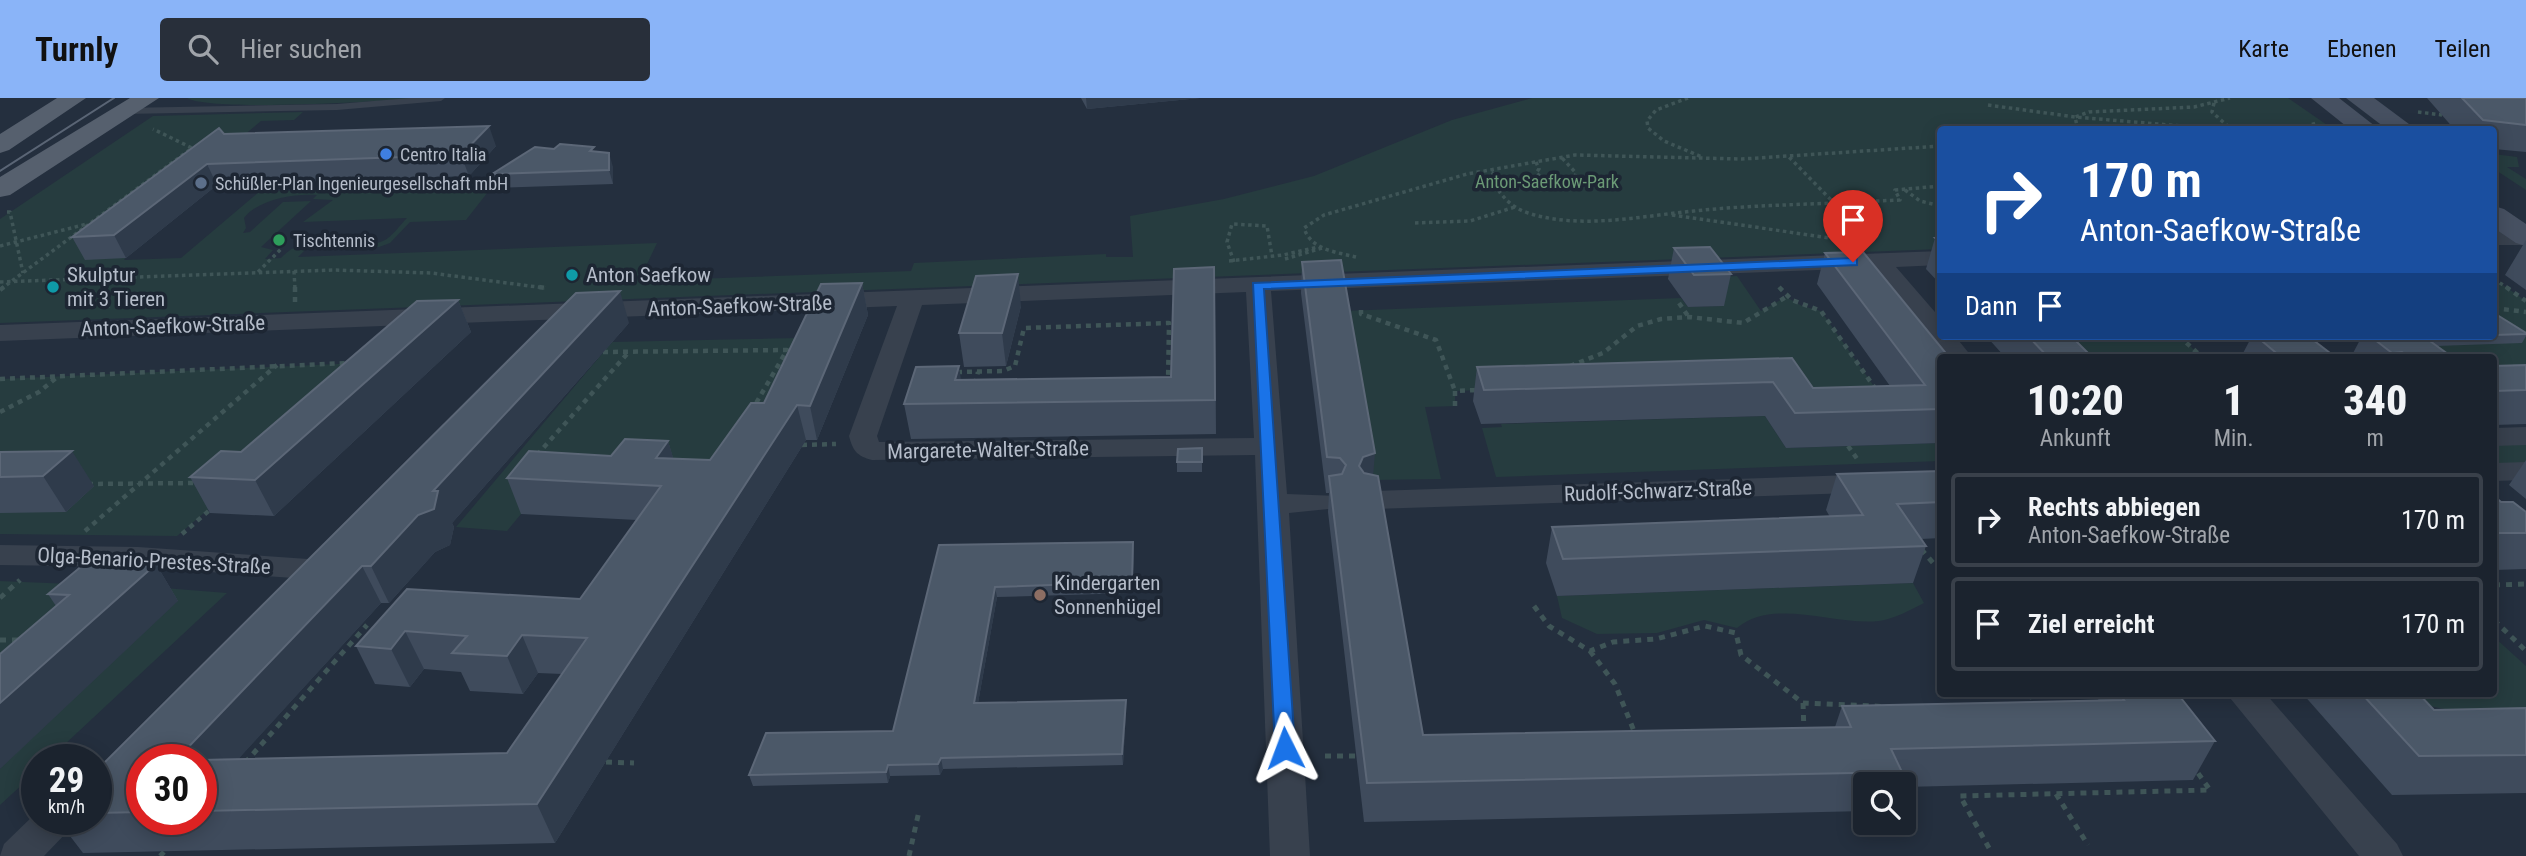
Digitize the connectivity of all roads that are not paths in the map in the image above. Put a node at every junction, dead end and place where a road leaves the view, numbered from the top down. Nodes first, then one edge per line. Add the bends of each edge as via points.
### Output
1 (74, 98) edge
2 (2323, 98) edge
3 (2352, 98) edge
4 (2358, 98) edge
5 (439, 99) edge
6 (138, 111) edge
7 (2362, 126) edge
8 (2399, 126) edge
9 (0, 145) edge
10 (0, 189) edge
11 (2497, 191) edge
12 (2526, 212) edge
13 (2497, 214) edge
14 (2497, 216) edge
15 (2526, 237) edge
16 (2497, 238) edge
17 (1937, 258) edge
18 (1879, 261) junction
19 (1258, 286) junction
20 (912, 299) junction
21 (560, 313) junction
22 (1937, 331) edge
23 (0, 333) edge
24 (541, 333) edge
25 (1944, 340) edge
26 (1956, 354) edge
27 (2526, 436) edge
28 (2497, 438) edge
29 (1268, 446) junction
30 (2526, 471) edge
31 (2497, 472) edge
32 (1937, 481) edge
33 (1374, 500) edge
34 (1327, 502) edge
35 (1273, 504) junction
36 (334, 544) edge
37 (0, 555) edge
38 (308, 569) junction
39 (275, 602) edge
40 (2247, 697) edge
41 (39, 835) edge
42 (18, 856) edge
43 (1290, 856) edge
44 (2383, 856) edge

1 - 9 main road
2 - 7 street
3 - 4 street
4 - 8 street
5 - 6 lane via 337,107
6 - 10 main road
11 - 12 street
12 - 13 street
14 - 15 street
15 - 16 street
17 - 18 street, Anton-Saefkow-Straße
18 - 19 street, Anton-Saefkow-Straße
18 - 22 street
19 - 20 street, Anton-Saefkow-Straße
19 - 29 street
20 - 21 street, Anton-Saefkow-Straße
20 - 29 street, Margarete-Walter-Straße via 863,436 872,451
21 - 23 street, Anton-Saefkow-Straße
21 - 24 street
25 - 26 street
27 - 28 street
29 - 35 street
30 - 31 street
32 - 33 street, Rudolf-Schwarz-Straße
34 - 35 street
35 - 43 street
36 - 38 street
37 - 38 street, Olga-Benario-Prestes-Straße via 138,557
38 - 39 street
40 - 44 street
41 - 42 street

